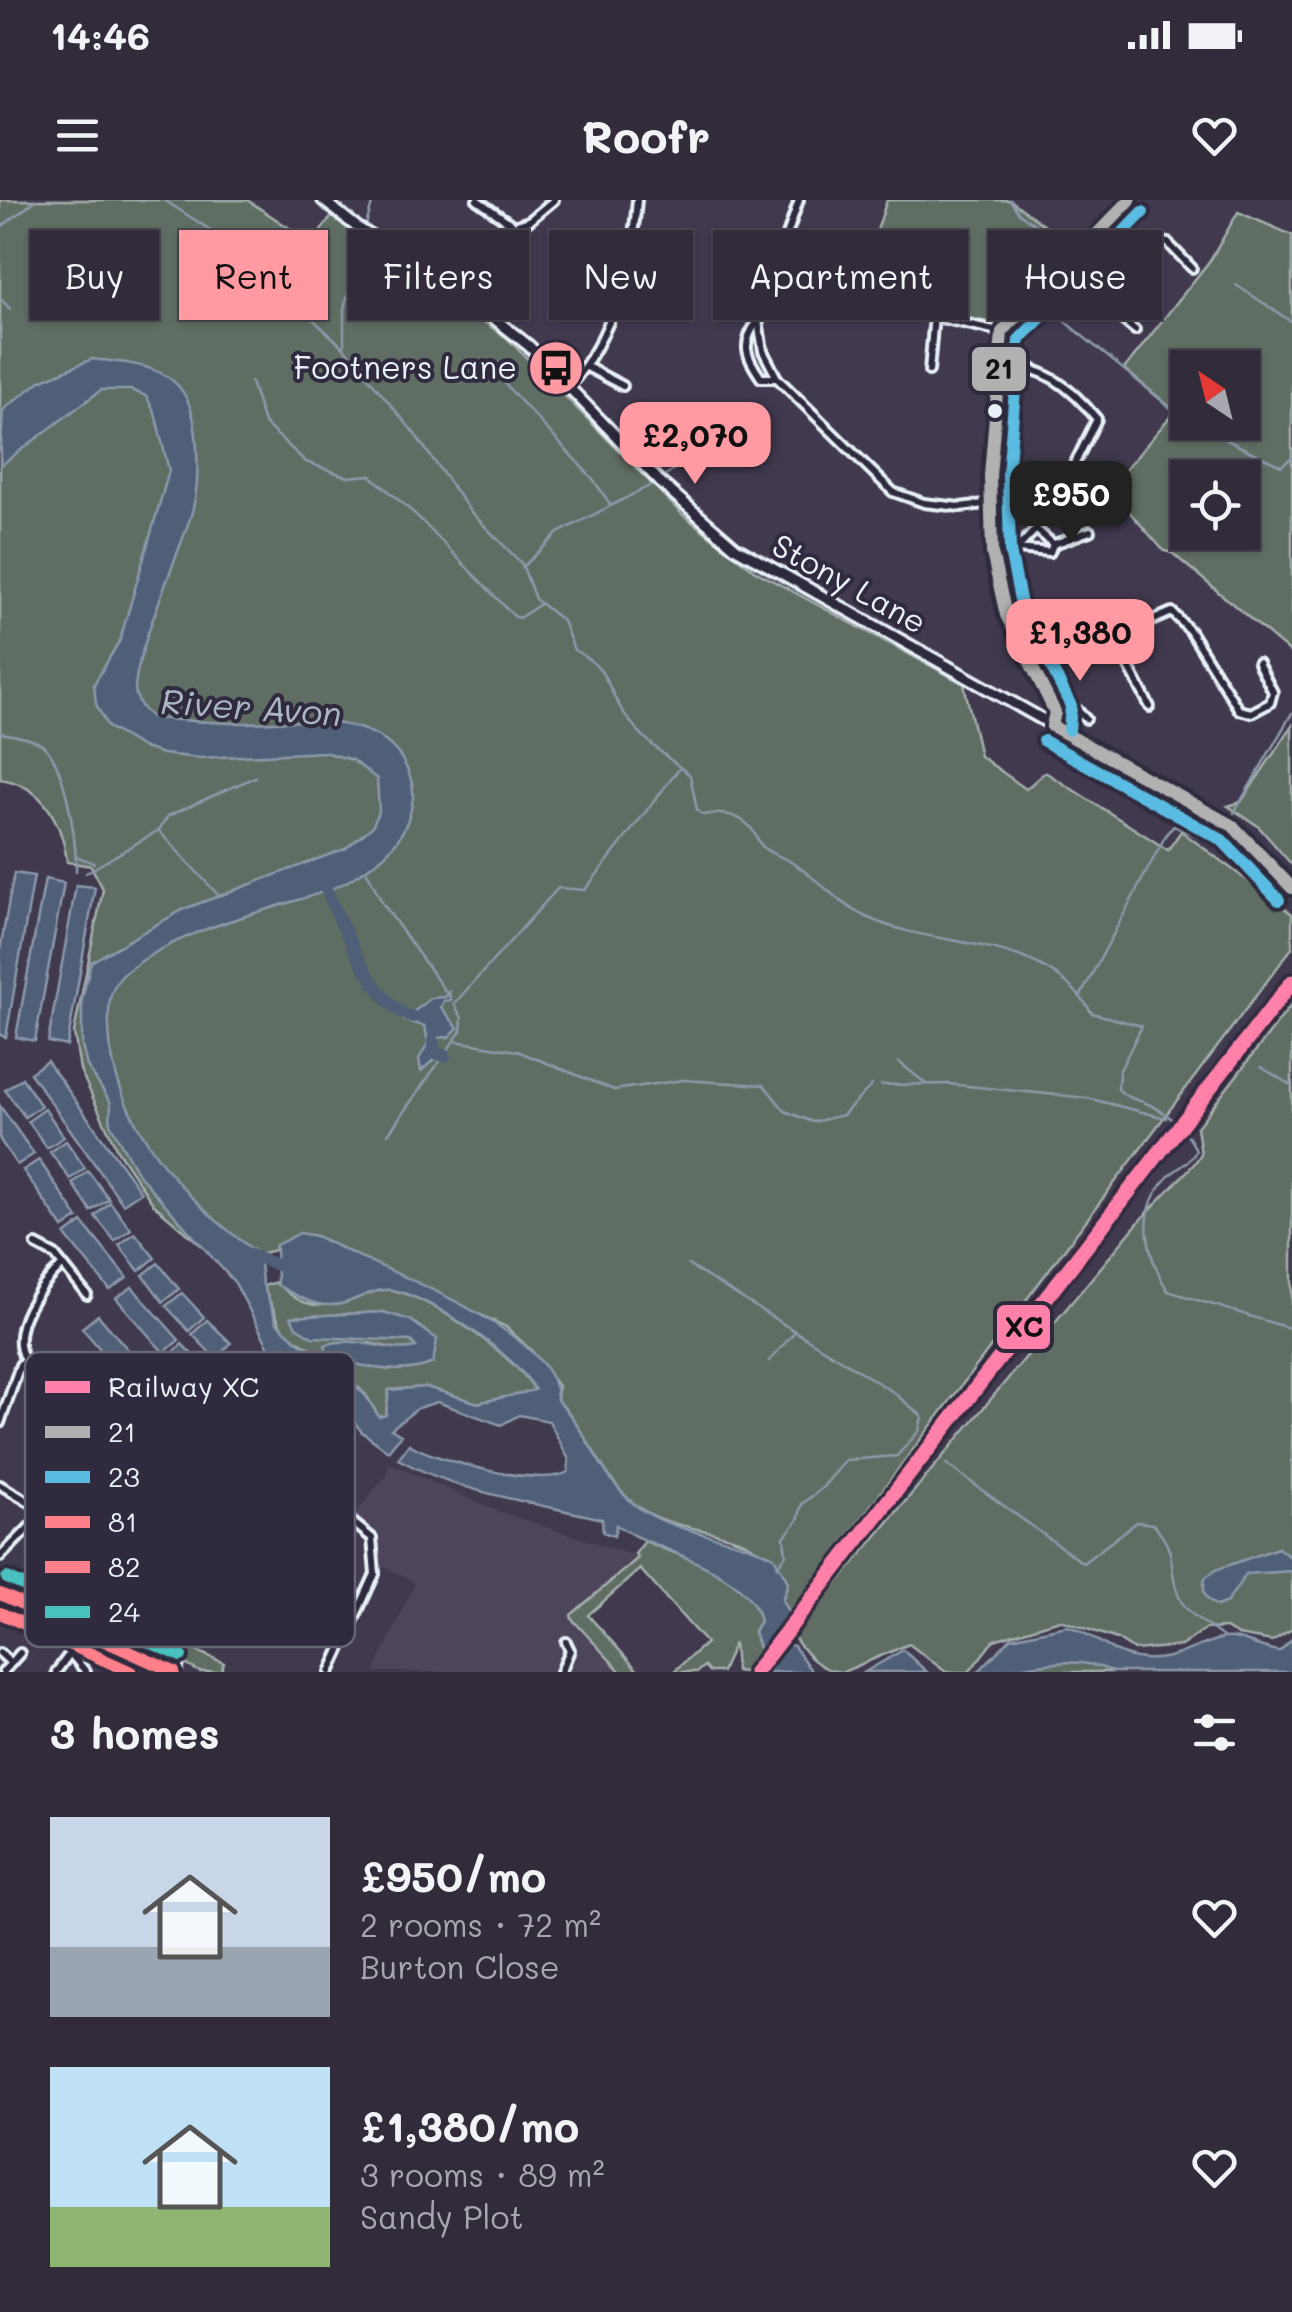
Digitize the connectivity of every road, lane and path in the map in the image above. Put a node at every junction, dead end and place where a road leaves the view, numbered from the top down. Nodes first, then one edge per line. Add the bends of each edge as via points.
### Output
1 (323, 200) edge
2 (477, 200) edge
3 (554, 200) edge
4 (637, 200) edge
5 (800, 200) edge
6 (1130, 200) edge
7 (790, 230) edge
8 (1102, 230) edge
9 (1162, 242) edge
10 (1192, 268) dead end
11 (758, 320) joint
12 (933, 320) edge
13 (957, 320) edge
14 (1014, 320) edge
15 (1123, 320) edge
16 (1135, 330) dead end
17 (1002, 332) junction
18 (1000, 364) junction
19 (587, 367) junction
20 (929, 371) dead end
21 (777, 378) junction
22 (569, 386) junction
23 (623, 386) dead end
24 (1069, 475) dead end
25 (992, 503) junction
26 (1090, 531) dead end
27 (1054, 544) junction
28 (1018, 549) junction
29 (993, 554) junction
30 (1114, 638) junction
31 (1258, 663) dead end
32 (1052, 664) junction
33 (1037, 670) junction
34 (1150, 707) dead end
35 (1086, 719) dead end
36 (1052, 726) junction
37 (1292, 888) edge
38 (36, 1245) dead end
39 (62, 1264) junction
40 (87, 1295) dead end
41 (25, 1360) joint
42 (4, 1406) edge
43 (0, 1422) edge
44 (0, 1485) edge
45 (25, 1499) edge
46 (355, 1524) edge
47 (25, 1531) edge
48 (0, 1557) edge
49 (0, 1594) edge
50 (25, 1605) edge
51 (355, 1618) edge
52 (566, 1642) dead end
53 (77, 1647) edge
54 (116, 1647) edge
55 (182, 1647) edge
56 (341, 1647) edge
57 (0, 1653) edge
58 (20, 1653) dead end
59 (72, 1655) junction
60 (12, 1663) junction
61 (4, 1672) edge
62 (56, 1672) edge
63 (86, 1672) edge
64 (176, 1672) edge
65 (330, 1672) edge
66 (562, 1672) edge

1 - 22 main road, Stony Lane via 461,292
2 - 3 street via 514,226
4 - 19 street via 618,296
5 - 7 street
6 - 8 street
9 - 10 street
11 - 21 street
11 - 21 street via 746,337 746,356 761,378
12 - 20 street
13 - 17 street
14 - 17 street
15 - 16 street
17 - 18 street
18 - 24 street via 1027,365 1051,376 1096,420
18 - 25 street
19 - 22 street
19 - 23 street
21 - 25 street via 893,492 924,503
22 - 36 main road, Stony Lane via 736,548
25 - 29 street
26 - 27 street
27 - 28 street via 1050,552
27 - 28 street via 1036,529
28 - 29 street
29 - 33 street via 1006,614
30 - 31 street via 1172,612 1228,699 1251,713 1270,703 1274,692
30 - 32 street
30 - 34 street
32 - 33 street
32 - 35 street via 1067,700
33 - 36 street via 1055,712
36 - 37 main road, Stony Lane via 1233,826
38 - 39 street
39 - 40 street
39 - 41 street via 40,1285 20,1331 18,1349
41 - 42 street
42 - 43 street
44 - 45 street
46 - 51 street via 372,1538 375,1574
47 - 48 street
49 - 50 main road
52 - 66 street via 570,1650
53 - 59 street
54 - 64 main road
55 - 64 street
56 - 65 street
57 - 60 street
58 - 60 street
59 - 62 street
59 - 63 street
60 - 61 street

